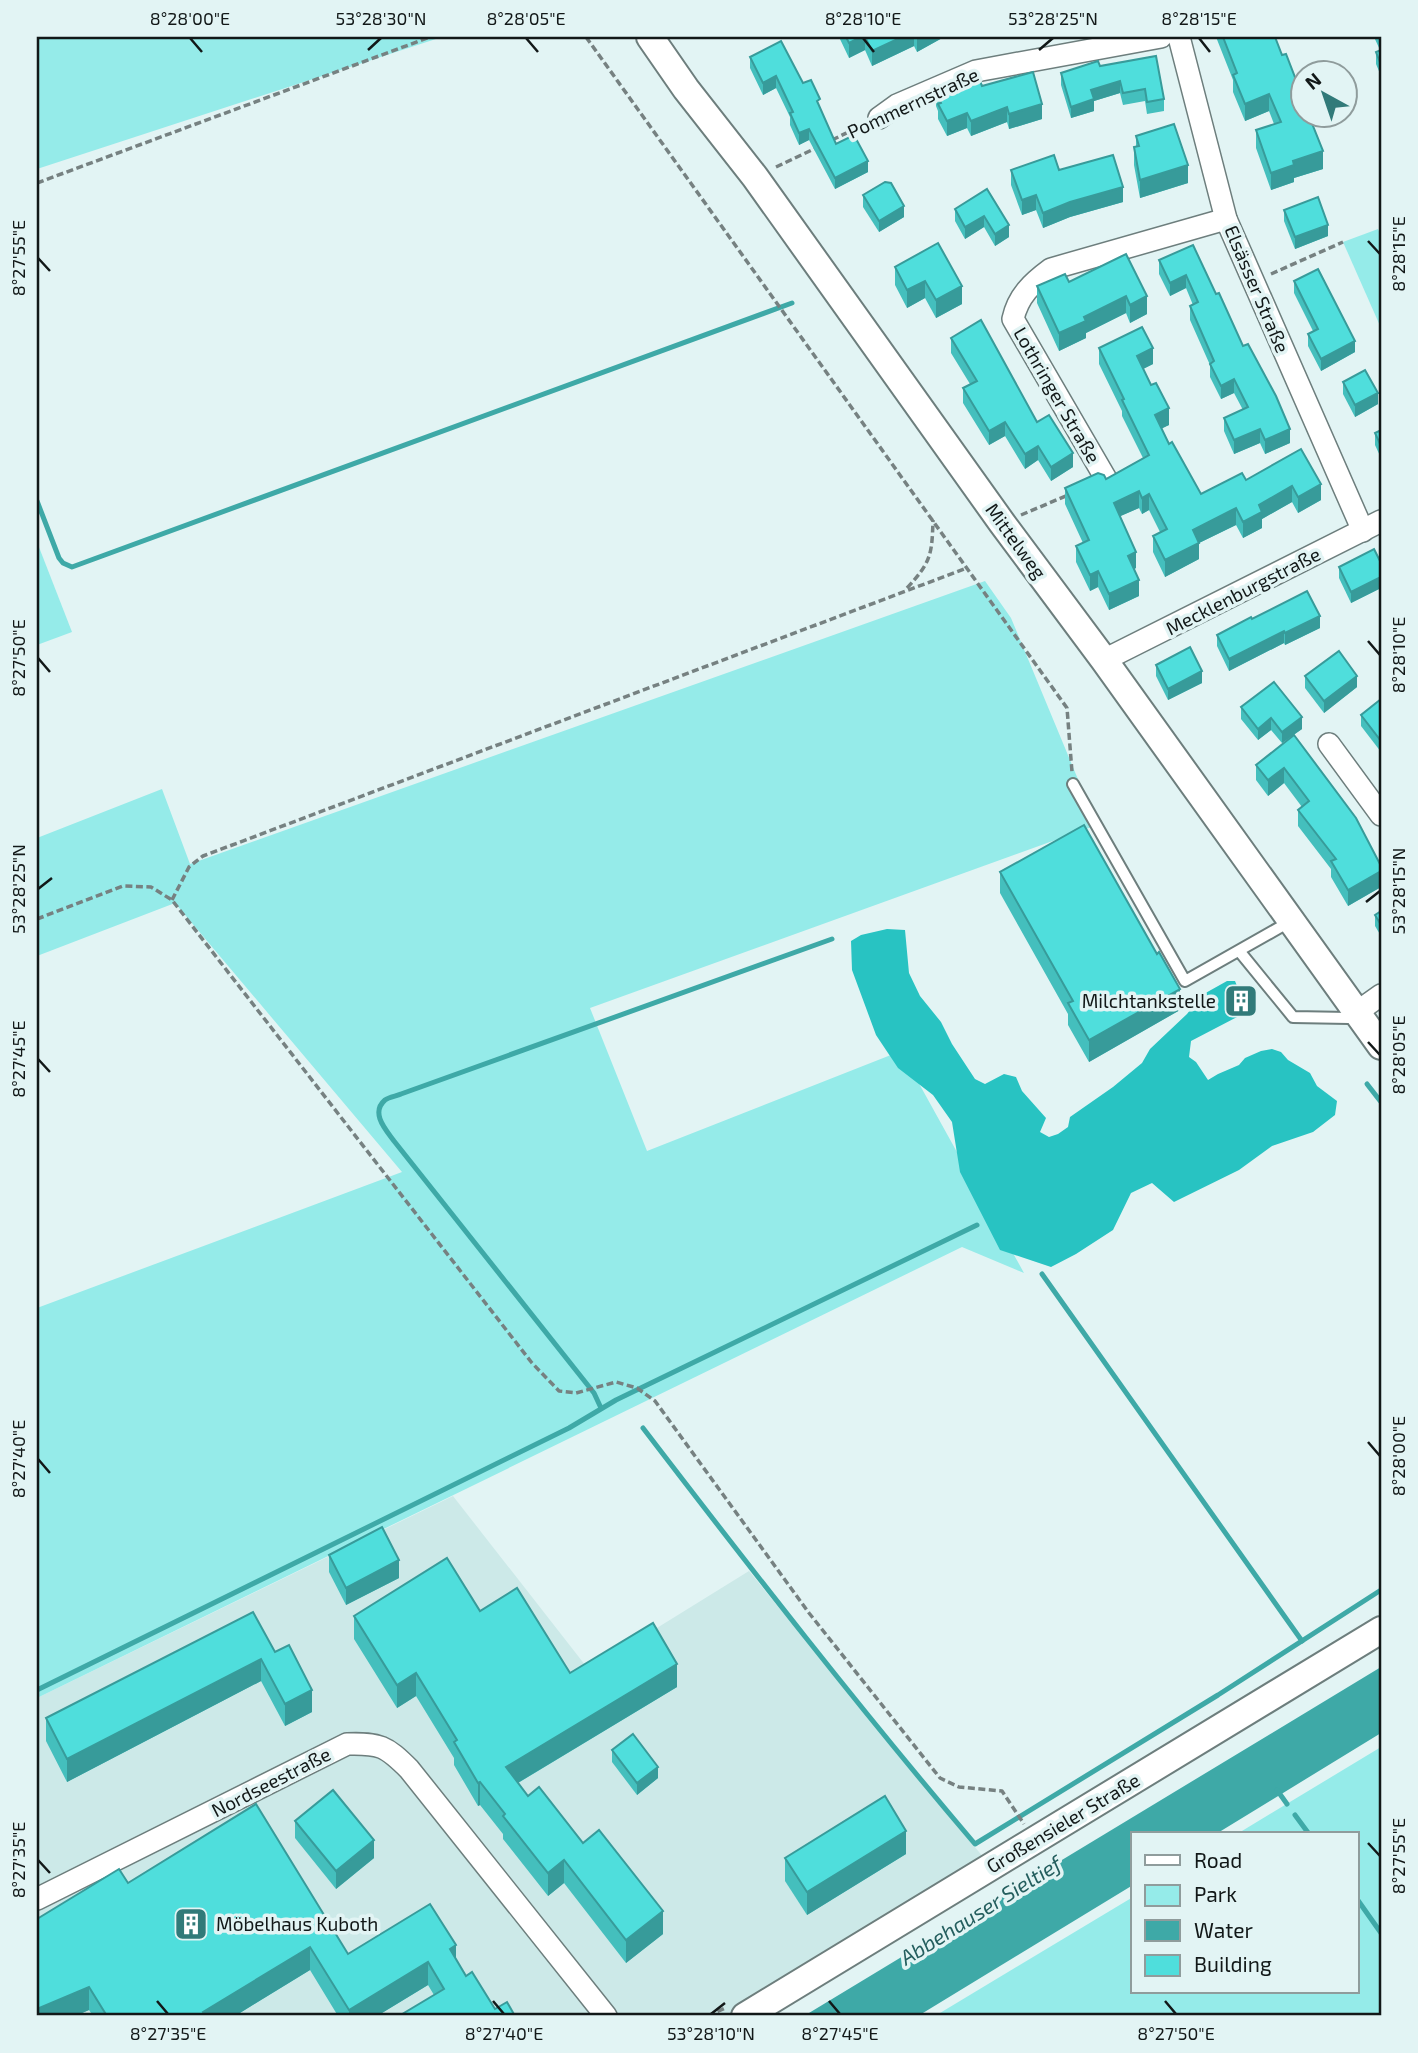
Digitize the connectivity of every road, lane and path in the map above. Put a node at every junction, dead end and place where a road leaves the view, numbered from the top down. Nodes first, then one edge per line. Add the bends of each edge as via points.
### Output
1 (430, 37) edge
2 (586, 37) edge
3 (650, 37) edge
4 (1161, 37) edge
5 (1179, 37) edge
6 (879, 118) joint
7 (829, 141) edge
8 (817, 147) edge
9 (755, 177) junction
10 (37, 183) edge
11 (1226, 219) junction
12 (1343, 242) dead end
13 (1253, 281) junction
14 (1106, 479) edge
15 (1071, 494) edge
16 (933, 520) junction
17 (1002, 523) junction
18 (1372, 526) edge
19 (967, 568) junction
20 (906, 590) junction
21 (1104, 660) junction
22 (1329, 744) dead end
23 (1073, 784) joint
24 (1381, 815) edge
25 (172, 900) junction
26 (37, 919) edge
27 (1291, 921) junction
28 (1240, 952) junction
29 (1381, 995) edge
30 (1357, 1012) junction
31 (1381, 1046) edge
32 (1381, 1630) edge
33 (1014, 1808) dead end
34 (37, 1899) edge
35 (606, 2016) edge
36 (745, 2016) edge

1 - 10 path
2 - 16 path
3 - 9 street, Mittelweg
4 - 6 street, Pommernstraße via 976,71 897,105
5 - 11 street, Elsässer Straße
6 - 7 path, Pommernstraße
8 - 9 path
9 - 17 street, Mittelweg
11 - 13 street, Elsässer Straße
11 - 14 street, Lothringer Straße via 1051,269 1031,284 1016,306 1013,319
12 - 13 path
13 - 18 street, Elsässer Straße
15 - 17 path
16 - 19 path
16 - 20 path via 932,547 924,570
17 - 21 street, Mittelweg
18 - 21 street, Mecklenburgstraße
19 - 20 path
19 - 23 path via 1067,708
20 - 25 path via 203,856 190,867
21 - 27 street, Mittelweg
22 - 24 street
23 - 28 lane via 1185,981
25 - 26 path via 150,887 123,887
25 - 33 path via 541,1373 559,1391 576,1394 616,1382 637,1388 655,1401 809,1613 940,1778 959,1787 1002,1791
27 - 28 lane
27 - 30 street, Mittelweg
28 - 30 lane via 1293,1017 1349,1018
29 - 30 street
30 - 31 street, Mittelweg
32 - 36 street, Großensieler Straße
34 - 35 street, Nordseestraße via 347,1744 372,1744 392,1752 409,1769

